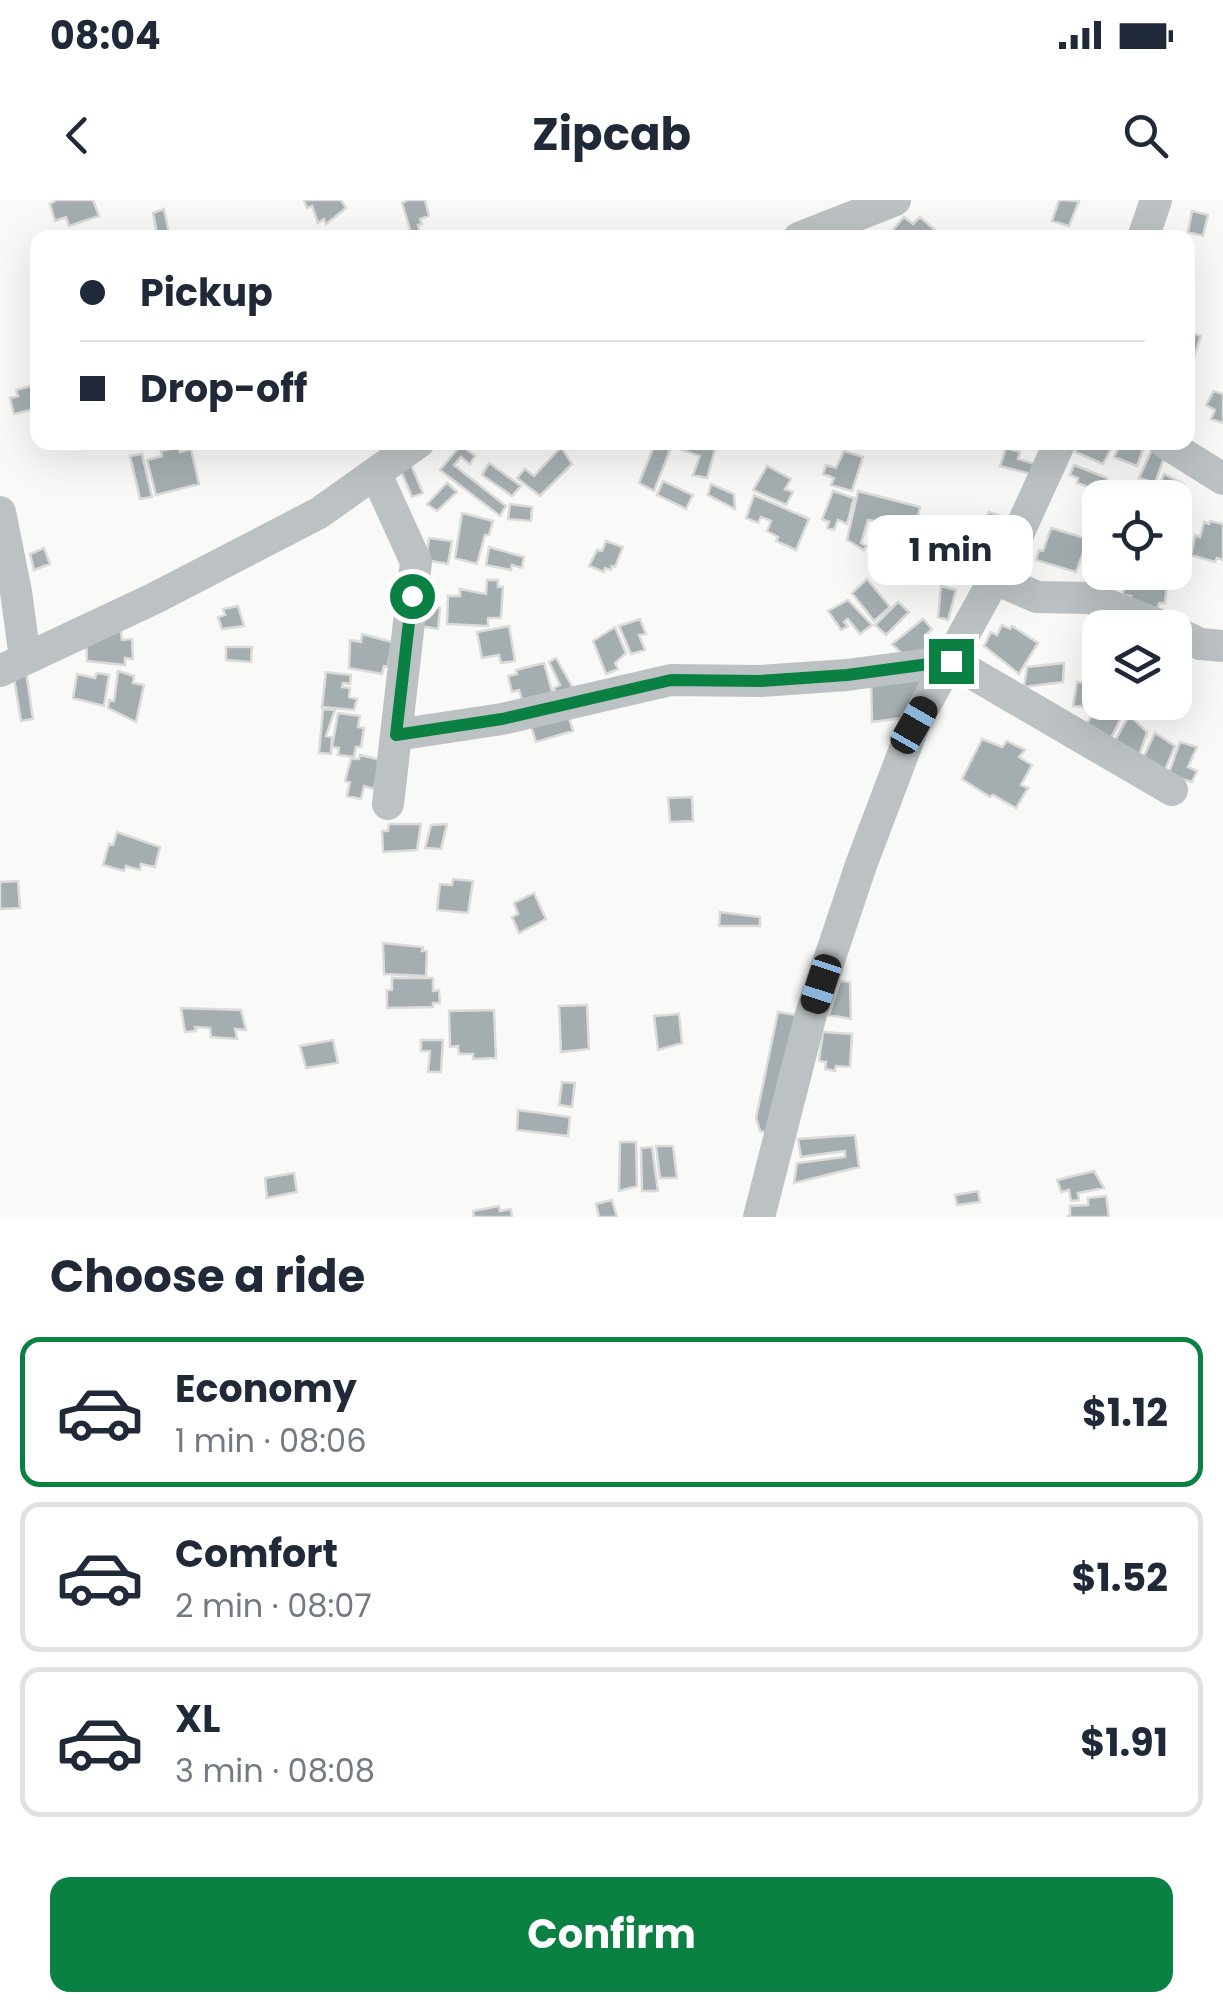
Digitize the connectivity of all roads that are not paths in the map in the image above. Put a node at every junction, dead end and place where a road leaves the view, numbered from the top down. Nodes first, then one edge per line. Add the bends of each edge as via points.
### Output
1 (895, 200) edge
2 (1156, 200) edge
3 (819, 230) edge
4 (1146, 230) edge
5 (408, 450) edge
6 (1056, 450) edge
7 (1177, 450) edge
8 (376, 474) junction
9 (1223, 479) edge
10 (0, 512) edge
11 (995, 579) junction
12 (1121, 610) edge
13 (1192, 640) edge
14 (1223, 646) edge
15 (951, 661) junction
16 (12, 664) edge
17 (396, 735) junction
18 (1172, 790) dead end
19 (388, 804) dead end
20 (759, 1217) edge

1 - 3 street
2 - 4 street
5 - 8 street
6 - 11 street
7 - 9 street
8 - 16 street via 319,513
8 - 17 street via 416,562
10 - 16 street
11 - 12 street via 1037,597 1090,598
11 - 15 street
13 - 14 street
15 - 17 street via 760,681 671,680 502,719
15 - 18 street
15 - 20 street via 914,725 840,926
17 - 19 street

